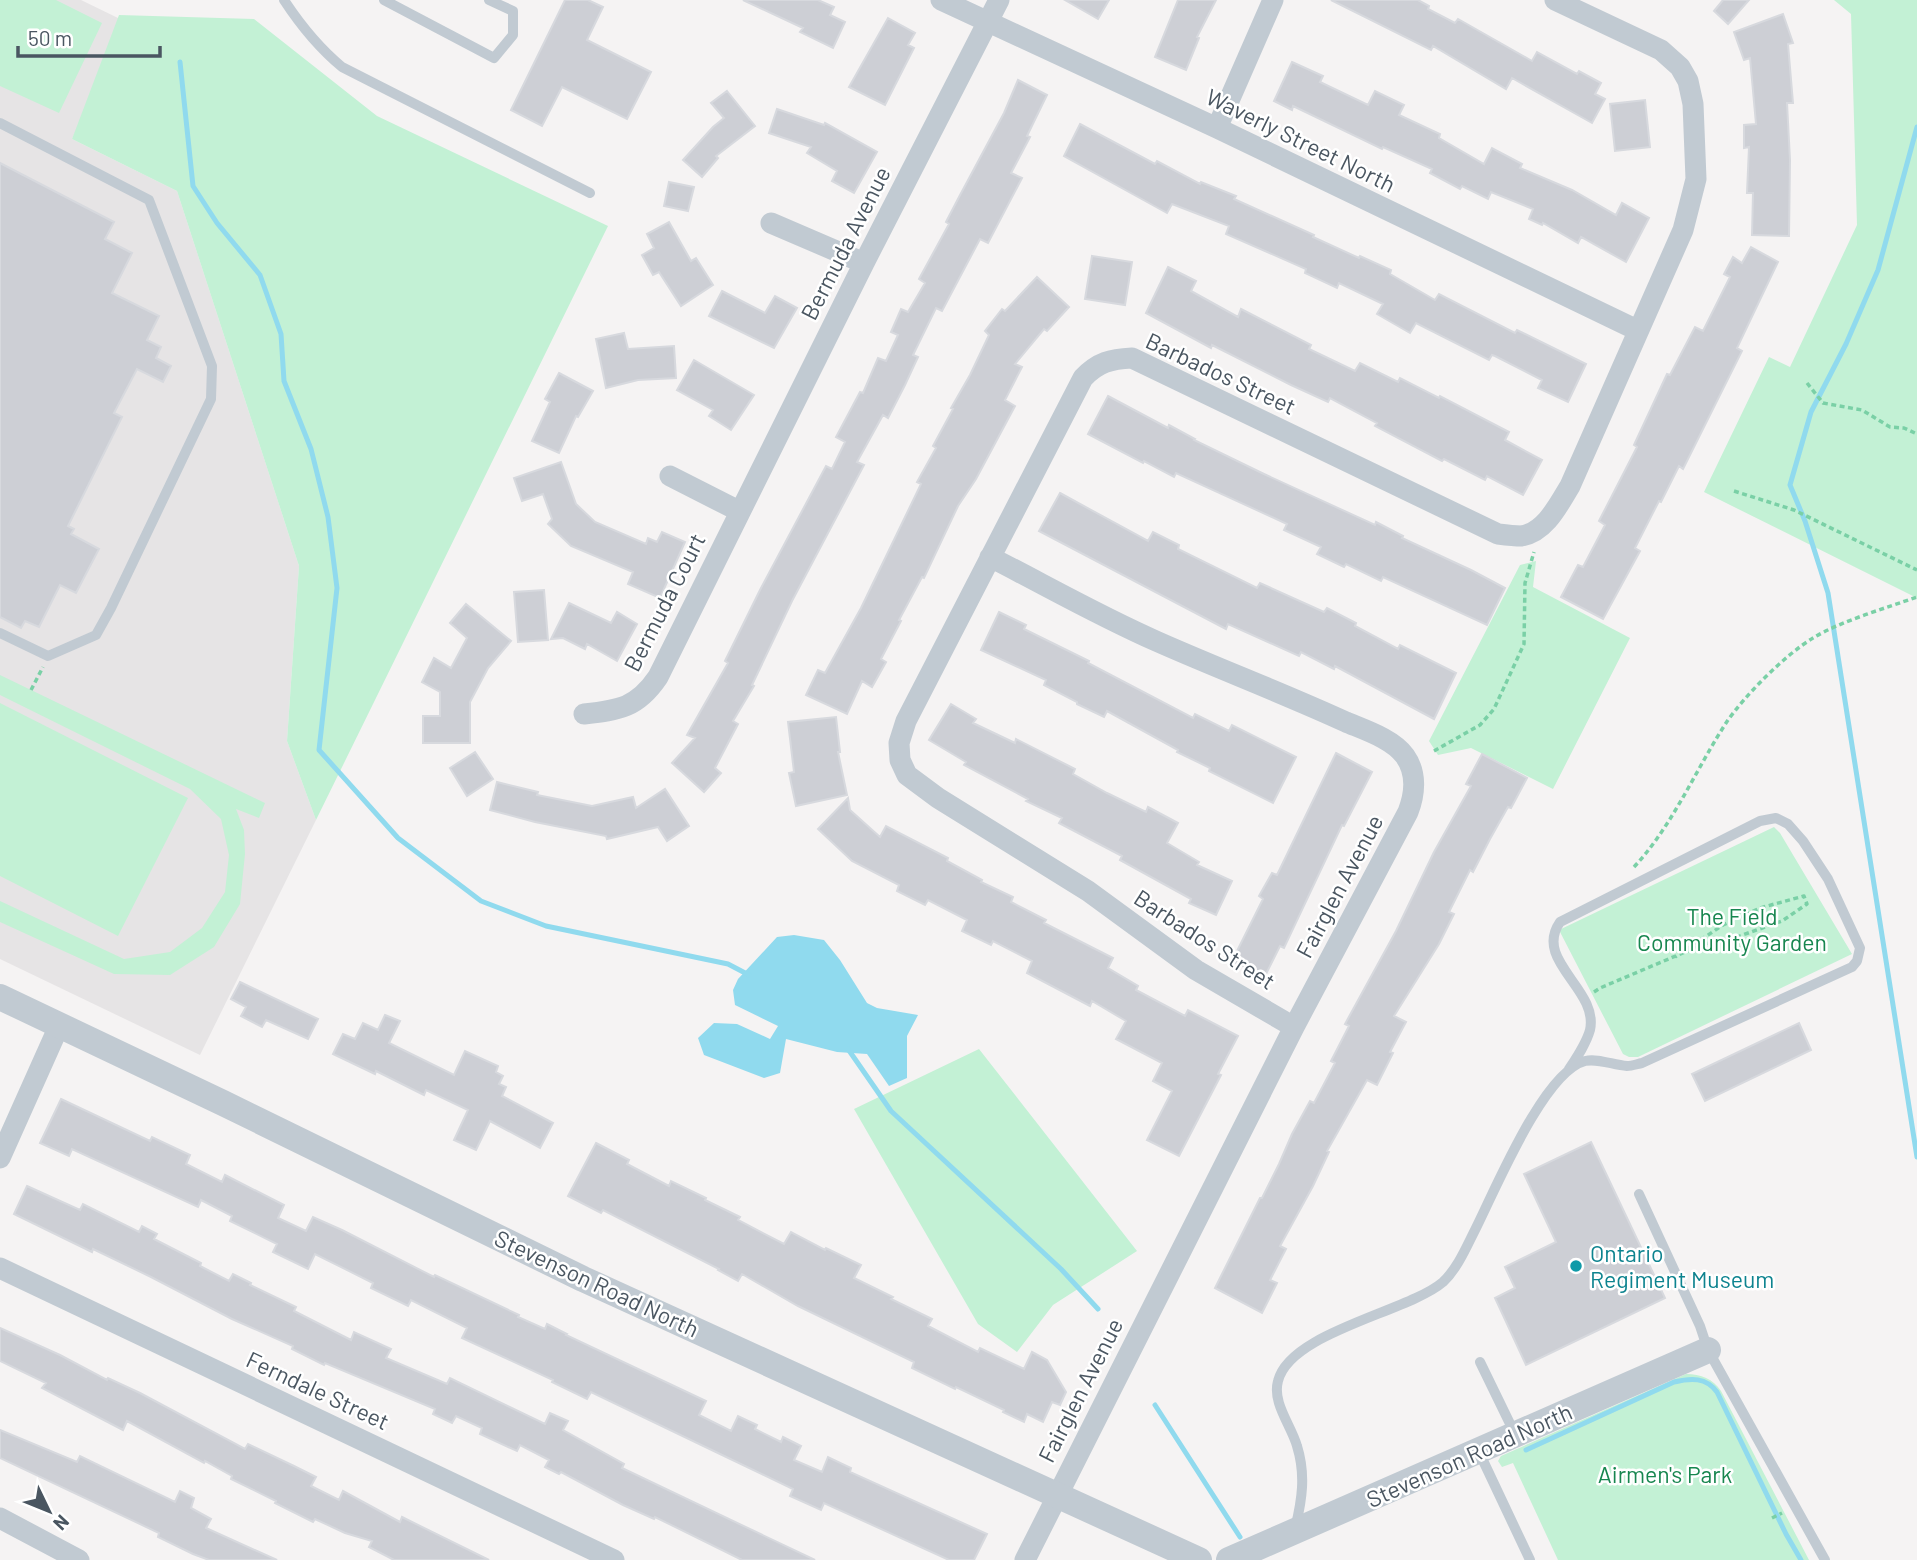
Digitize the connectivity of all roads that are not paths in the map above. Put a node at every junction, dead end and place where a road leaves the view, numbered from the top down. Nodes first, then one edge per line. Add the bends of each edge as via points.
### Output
1 (284, 0) edge
2 (384, 0) edge
3 (489, 0) edge
4 (941, 0) edge
5 (999, 0) edge
6 (1273, 0) edge
7 (1555, 0) edge
8 (987, 22) junction
9 (0, 123) edge
10 (1217, 128) junction
11 (590, 193) dead end
12 (771, 223) dead end
13 (864, 263) junction
14 (1637, 330) junction
15 (670, 476) dead end
16 (739, 511) junction
17 (990, 556) junction
18 (0, 633) edge
19 (584, 714) dead end
20 (0, 997) edge
21 (59, 1026) junction
22 (1294, 1027) junction
23 (1569, 1069) junction
24 (0, 1158) edge
25 (1639, 1194) dead end
26 (0, 1268) edge
27 (1708, 1350) junction
28 (1480, 1362) dead end
29 (1515, 1434) junction
30 (1479, 1451) junction
31 (1057, 1493) junction
32 (0, 1518) edge
33 (1294, 1532) junction
34 (79, 1560) edge
35 (614, 1560) edge
36 (1025, 1560) edge
37 (1199, 1560) edge
38 (1229, 1560) edge
39 (1530, 1560) edge
40 (1825, 1560) edge

1 - 11 lane via 306,32 342,67
2 - 3 lane via 494,58 513,35 513,11
4 - 8 street, Waverly Street North
5 - 8 street, Bermuda Avenue
6 - 10 street
7 - 14 street via 1661,50 1688,81 1696,179 1684,230
8 - 10 street, Waverly Street North
8 - 13 street, Bermuda Avenue
9 - 18 lane via 149,200 212,366 211,399 96,635 48,656
10 - 14 street, Waverly Street North
12 - 13 street
13 - 16 street, Bermuda Avenue
14 - 17 street, Barbados Street via 1570,486 1542,525 1523,536 1499,534 1132,358 1110,359 1083,378
15 - 16 street
16 - 19 street, Bermuda Court via 649,690 622,708
17 - 22 street, Barbados Street via 906,721 899,743 907,775 1088,891 1196,970
17 - 22 street, Fairglen Avenue via 1154,640 1370,733 1404,756 1414,783 1408,812
20 - 21 street, Stevenson Road North
21 - 24 street
21 - 31 street, Stevenson Road North via 583,1279
22 - 31 street, Fairglen Avenue
23 - 23 lane via 1586,1061 1642,1063 1852,967 1860,948 1828,879 1788,824 1776,818 1760,821 1560,922 1552,945 1589,1007 1590,1028
23 - 33 lane via 1539,1103 1445,1280 1429,1292 1312,1344 1283,1369 1278,1398 1303,1471 1303,1495
25 - 27 lane
26 - 35 street, Ferndale Street
27 - 29 street, Stevenson Road North
27 - 40 lane
28 - 29 lane
29 - 30 street, Stevenson Road North
30 - 33 street, Stevenson Road North
30 - 39 lane
31 - 36 street, Fairglen Avenue
31 - 37 street, Stevenson Road North
32 - 34 street
33 - 38 street, Stevenson Road North

